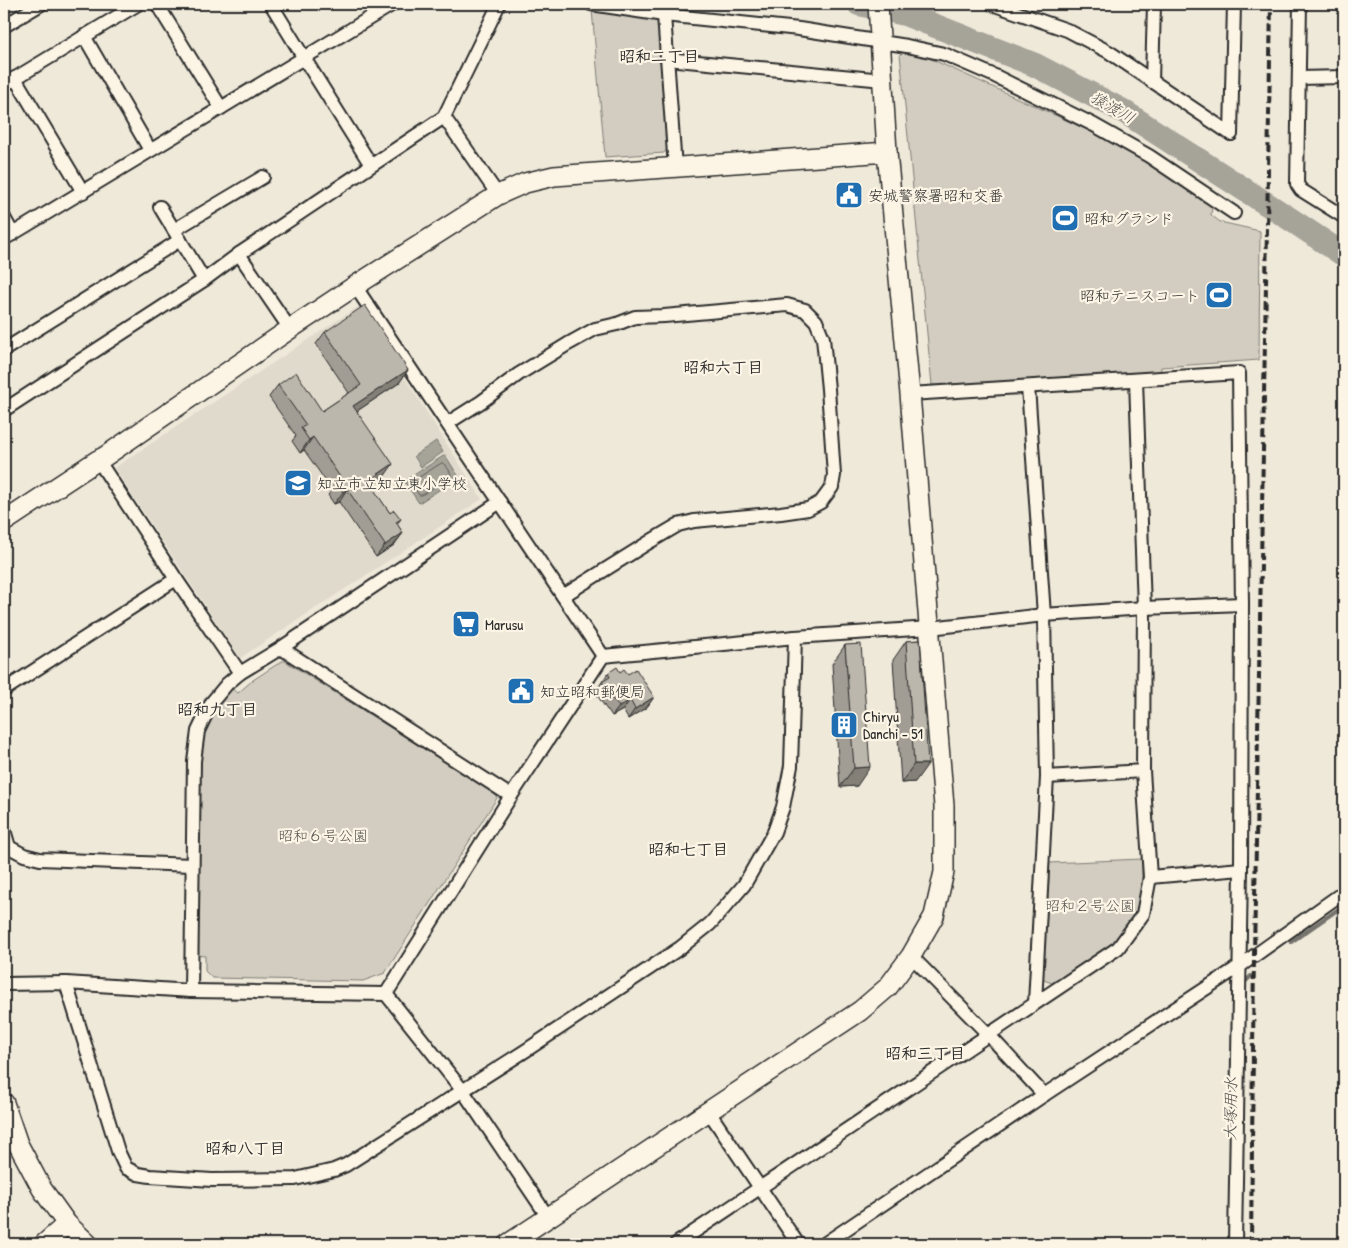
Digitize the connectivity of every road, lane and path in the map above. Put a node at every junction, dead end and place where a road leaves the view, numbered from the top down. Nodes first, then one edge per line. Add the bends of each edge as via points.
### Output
1 (41, 4) edge
2 (138, 4) edge
3 (156, 4) edge
4 (271, 4) edge
5 (393, 4) edge
6 (499, 4) edge
7 (591, 4) edge
8 (878, 4) edge
9 (992, 4) edge
10 (1154, 4) edge
11 (1234, 4) edge
12 (1300, 4) edge
13 (664, 15) junction
14 (4, 26) edge
15 (84, 36) junction
16 (880, 38) junction
17 (304, 58) junction
18 (667, 59) junction
19 (1344, 77) edge
20 (15, 78) junction
21 (1299, 78) junction
22 (883, 80) junction
23 (1152, 82) junction
24 (4, 85) edge
25 (221, 108) junction
26 (444, 117) junction
27 (150, 150) junction
28 (888, 152) junction
29 (371, 165) junction
30 (675, 168) junction
31 (264, 177) dead end
32 (83, 192) junction
33 (498, 195) junction
34 (160, 207) dead end
35 (1234, 213) dead end
36 (1344, 217) edge
37 (4, 218) edge
38 (177, 235) junction
39 (8, 236) edge
40 (239, 254) junction
41 (204, 280) junction
42 (355, 286) junction
43 (290, 329) junction
44 (4, 350) edge
45 (1136, 380) junction
46 (1028, 386) junction
47 (910, 394) junction
48 (4, 410) edge
49 (448, 423) junction
50 (98, 460) junction
51 (500, 502) junction
52 (4, 522) edge
53 (176, 579) junction
54 (563, 596) junction
55 (1242, 604) junction
56 (1144, 608) junction
57 (1044, 616) junction
58 (930, 628) junction
59 (795, 637) junction
60 (282, 648) junction
61 (603, 656) junction
62 (240, 673) junction
63 (4, 690) edge
64 (1143, 771) junction
65 (1047, 778) junction
66 (511, 796) junction
67 (4, 830) edge
68 (192, 866) junction
69 (1241, 869) junction
70 (1150, 876) junction
71 (1344, 892) edge
72 (911, 956) junction
73 (1240, 966) junction
74 (66, 983) junction
75 (4, 984) edge
76 (191, 991) junction
77 (386, 994) junction
78 (1035, 1003) junction
79 (988, 1034) junction
80 (463, 1091) junction
81 (1044, 1095) junction
82 (4, 1102) edge
83 (709, 1112) junction
84 (760, 1188) junction
85 (548, 1217) junction
86 (67, 1224) junction
87 (44, 1244) edge
88 (88, 1244) edge
89 (508, 1244) edge
90 (676, 1244) edge
91 (798, 1244) edge
92 (824, 1244) edge
93 (1235, 1244) edge

1 - 14 street
2 - 15 street
3 - 25 street
4 - 17 street
5 - 17 street
6 - 26 street
7 - 13 street
8 - 16 street
9 - 23 street via 1067,30 1109,52
10 - 23 street
11 - 23 street via 1231,134
12 - 21 street
13 - 16 street
13 - 18 street
15 - 20 street
15 - 27 street
16 - 22 street
16 - 35 street via 944,54 1040,98 1149,156
17 - 25 street
17 - 29 street
18 - 22 street
18 - 30 street
19 - 21 street
20 - 24 street
20 - 32 street
21 - 36 street via 1296,184
22 - 28 street
25 - 27 street
26 - 29 street
26 - 33 street
27 - 32 street
28 - 30 street
28 - 47 street
29 - 40 street
30 - 33 street via 554,176 525,183
31 - 38 street
32 - 39 street
33 - 42 street
34 - 38 street
37 - 39 street
38 - 41 street
38 - 44 street
40 - 41 street
40 - 43 street
41 - 48 street
42 - 43 street
42 - 49 street
43 - 50 street
45 - 46 street
45 - 55 street via 1239,373
45 - 56 street
46 - 47 street
46 - 57 street
47 - 58 street
49 - 51 street
49 - 54 street via 568,344 596,330 635,318 787,305 805,310 816,321 823,338 834,475 832,487 821,502 808,509 694,521 678,526
50 - 52 street
50 - 53 street
51 - 54 street
51 - 60 street
53 - 62 street
53 - 63 street
54 - 61 street
55 - 56 street
55 - 69 street
56 - 57 street
56 - 64 street
57 - 58 street
57 - 65 street
58 - 59 street
58 - 72 street via 944,806 944,872 934,916
59 - 61 street
59 - 80 street via 791,766 783,807 774,832 744,885 710,924 680,948
60 - 62 street
60 - 66 street
61 - 66 street
62 - 68 street via 212,702 198,731 194,761
64 - 65 street
64 - 70 street
65 - 78 street
66 - 77 street
67 - 68 street via 9,847 24,856
68 - 76 street
69 - 70 street
69 - 73 street
70 - 78 street via 1143,914 1118,948
71 - 73 street
72 - 79 street
72 - 83 street via 888,987 860,1012
73 - 81 street
73 - 93 street
74 - 75 street
74 - 76 street
74 - 80 street via 118,1151 126,1168 138,1174 212,1180 275,1180 334,1170 360,1158
76 - 77 street
77 - 80 street
78 - 79 street
79 - 81 street
79 - 84 street
80 - 85 street
81 - 92 street
82 - 86 street via 18,1144 42,1189
83 - 84 street
83 - 85 street
84 - 90 street
84 - 91 street
85 - 89 street
86 - 87 street
86 - 88 street

